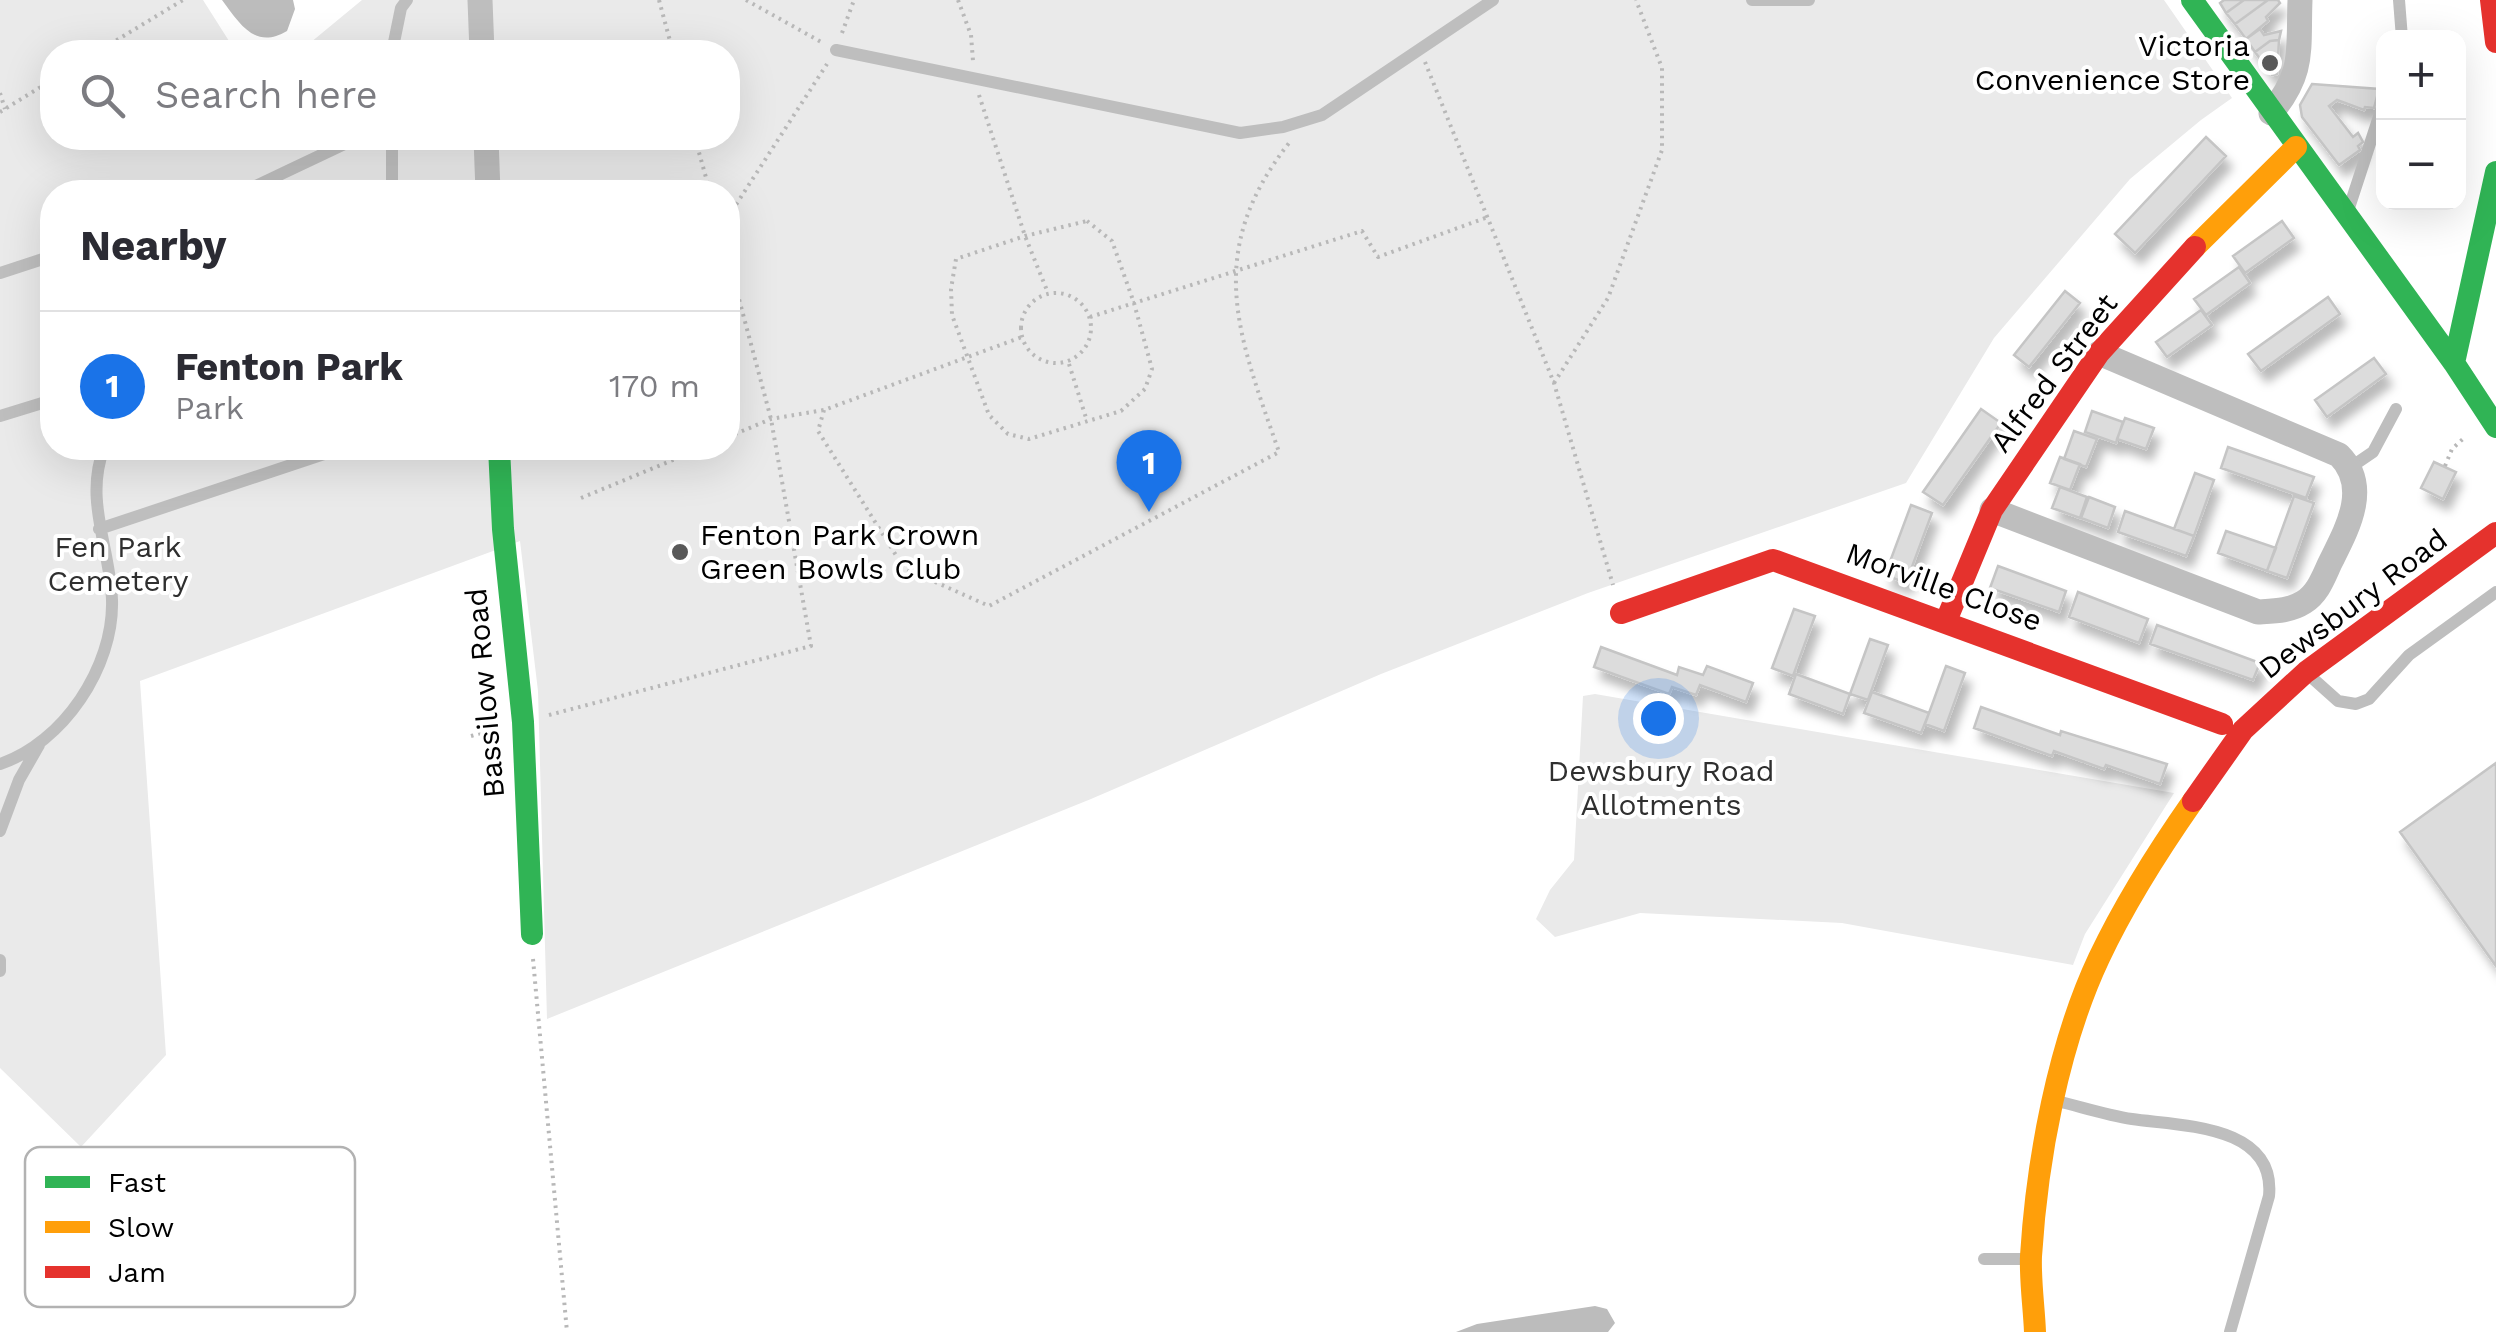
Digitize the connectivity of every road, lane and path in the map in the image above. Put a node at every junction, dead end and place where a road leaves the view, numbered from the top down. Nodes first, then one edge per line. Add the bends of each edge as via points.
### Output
1 (183, 0) edge
2 (407, 0) edge
3 (480, 0) edge
4 (659, 0) edge
5 (746, 0) edge
6 (854, 0) edge
7 (958, 0) edge
8 (1493, 0) edge
9 (1636, 0) edge
10 (1752, 0) edge
11 (1809, 0) edge
12 (2192, 0) edge
13 (2300, 0) edge
14 (2399, 0) edge
15 (2491, 0) edge
16 (2401, 30) edge
17 (117, 40) edge
18 (394, 40) edge
19 (482, 40) edge
20 (670, 40) edge
21 (2496, 42) edge
22 (836, 50) junction
23 (1420, 50) junction
24 (974, 79) junction
25 (40, 87) edge
26 (0, 93) edge
27 (3, 110) edge
28 (2272, 113) junction
29 (2378, 120) edge
30 (1288, 144) dead end
31 (2296, 147) junction
32 (332, 150) edge
33 (392, 150) edge
34 (486, 150) edge
35 (699, 150) edge
36 (2496, 172) edge
37 (268, 180) edge
38 (392, 180) edge
39 (488, 180) edge
40 (707, 180) edge
41 (740, 198) edge
42 (2345, 215) junction
43 (1488, 217) junction
44 (1025, 236) junction
45 (40, 260) edge
46 (1234, 270) junction
47 (0, 273) edge
48 (1048, 294) junction
49 (740, 303) edge
50 (1134, 303) junction
51 (1090, 317) junction
52 (1022, 337) junction
53 (2099, 354) junction
54 (966, 357) junction
55 (1068, 362) junction
56 (2454, 363) junction
57 (1554, 383) junction
58 (40, 404) edge
59 (2396, 409) dead end
60 (824, 410) junction
61 (1, 416) edge
62 (771, 419) junction
63 (1087, 422) junction
64 (2496, 427) edge
65 (740, 432) edge
66 (2465, 436) dead end
67 (100, 460) edge
68 (306, 460) edge
69 (500, 460) edge
70 (673, 460) edge
71 (2445, 466) dead end
72 (2351, 467) junction
73 (580, 498) dead end
74 (1992, 510) junction
75 (100, 529) junction
76 (2496, 533) edge
77 (2496, 592) edge
78 (1622, 613) joint
79 (1946, 621) junction
80 (2306, 672) junction
81 (523, 722) junction
82 (2233, 727) junction
83 (472, 736) dead end
84 (40, 742) junction
85 (0, 764) edge
86 (0, 831) edge
87 (532, 934) joint
88 (0, 960) edge
89 (0, 972) edge
90 (2054, 1100) junction
91 (1984, 1259) dead end
92 (2032, 1259) junction
93 (568, 1332) edge
94 (2035, 1332) edge
95 (2230, 1332) edge

1 - 17 path
2 - 18 lane
3 - 19 street
4 - 20 path
5 - 22 path
6 - 22 path
7 - 24 path via 971,36
8 - 23 lane
9 - 57 path via 1662,68 1662,150 1608,298
10 - 11 lane
12 - 28 street
13 - 28 street via 2297,68
14 - 16 lane
15 - 21 street
22 - 24 lane
22 - 41 path
23 - 24 lane via 1322,115 1240,133
23 - 43 path
24 - 44 path
25 - 27 path
26 - 27 path
28 - 31 street
29 - 42 lane
30 - 46 path via 1248,212
31 - 42 street
31 - 53 street, Alfred Street
32 - 37 lane
33 - 38 lane
34 - 39 street
35 - 40 path
36 - 56 street
42 - 56 street
43 - 46 path via 1378,257 1362,231
43 - 57 path
44 - 48 path
44 - 50 path via 1087,221 1112,241
44 - 54 path via 956,259 952,314
45 - 47 lane
46 - 50 path
46 - 60 path via 1242,340 1280,452 990,606 904,568 818,431
48 - 51 path via 1068,294
48 - 52 path via 1023,316
49 - 62 path
50 - 51 path
50 - 63 path via 1152,369 1144,389 1122,411
51 - 55 path via 1088,345
52 - 54 path
52 - 55 path via 1038,359
53 - 72 street via 2339,455
53 - 74 street, Alfred Street
54 - 60 path
54 - 63 path via 989,415 1008,434 1029,439
55 - 63 path
56 - 64 street
57 - 78 path
58 - 61 lane
59 - 72 lane via 2373,452
60 - 62 path
62 - 65 path
62 - 81 path via 811,646
66 - 71 path
67 - 75 lane
68 - 75 lane
69 - 81 street, Bassilow Road
70 - 73 path
72 - 74 street via 2353,516 2316,592 2284,611 2258,612
74 - 79 street, Alfred Street
75 - 84 lane via 112,603 107,642 92,680
76 - 80 street, Dewsbury Road
77 - 80 lane via 2408,655 2369,699 2338,701
78 - 79 street, Morville Close via 1773,560
79 - 82 street, Morville Close
80 - 82 street, Dewsbury Road
81 - 83 path
81 - 87 street, Bassilow Road
82 - 90 street, Dewsbury Road via 2098,960
84 - 85 lane
84 - 86 lane
87 - 93 path
88 - 89 lane
90 - 92 street, Dewsbury Road
90 - 95 lane via 2190,1125 2240,1140 2260,1158 2269,1196
91 - 92 lane
92 - 94 street, Dewsbury Road

